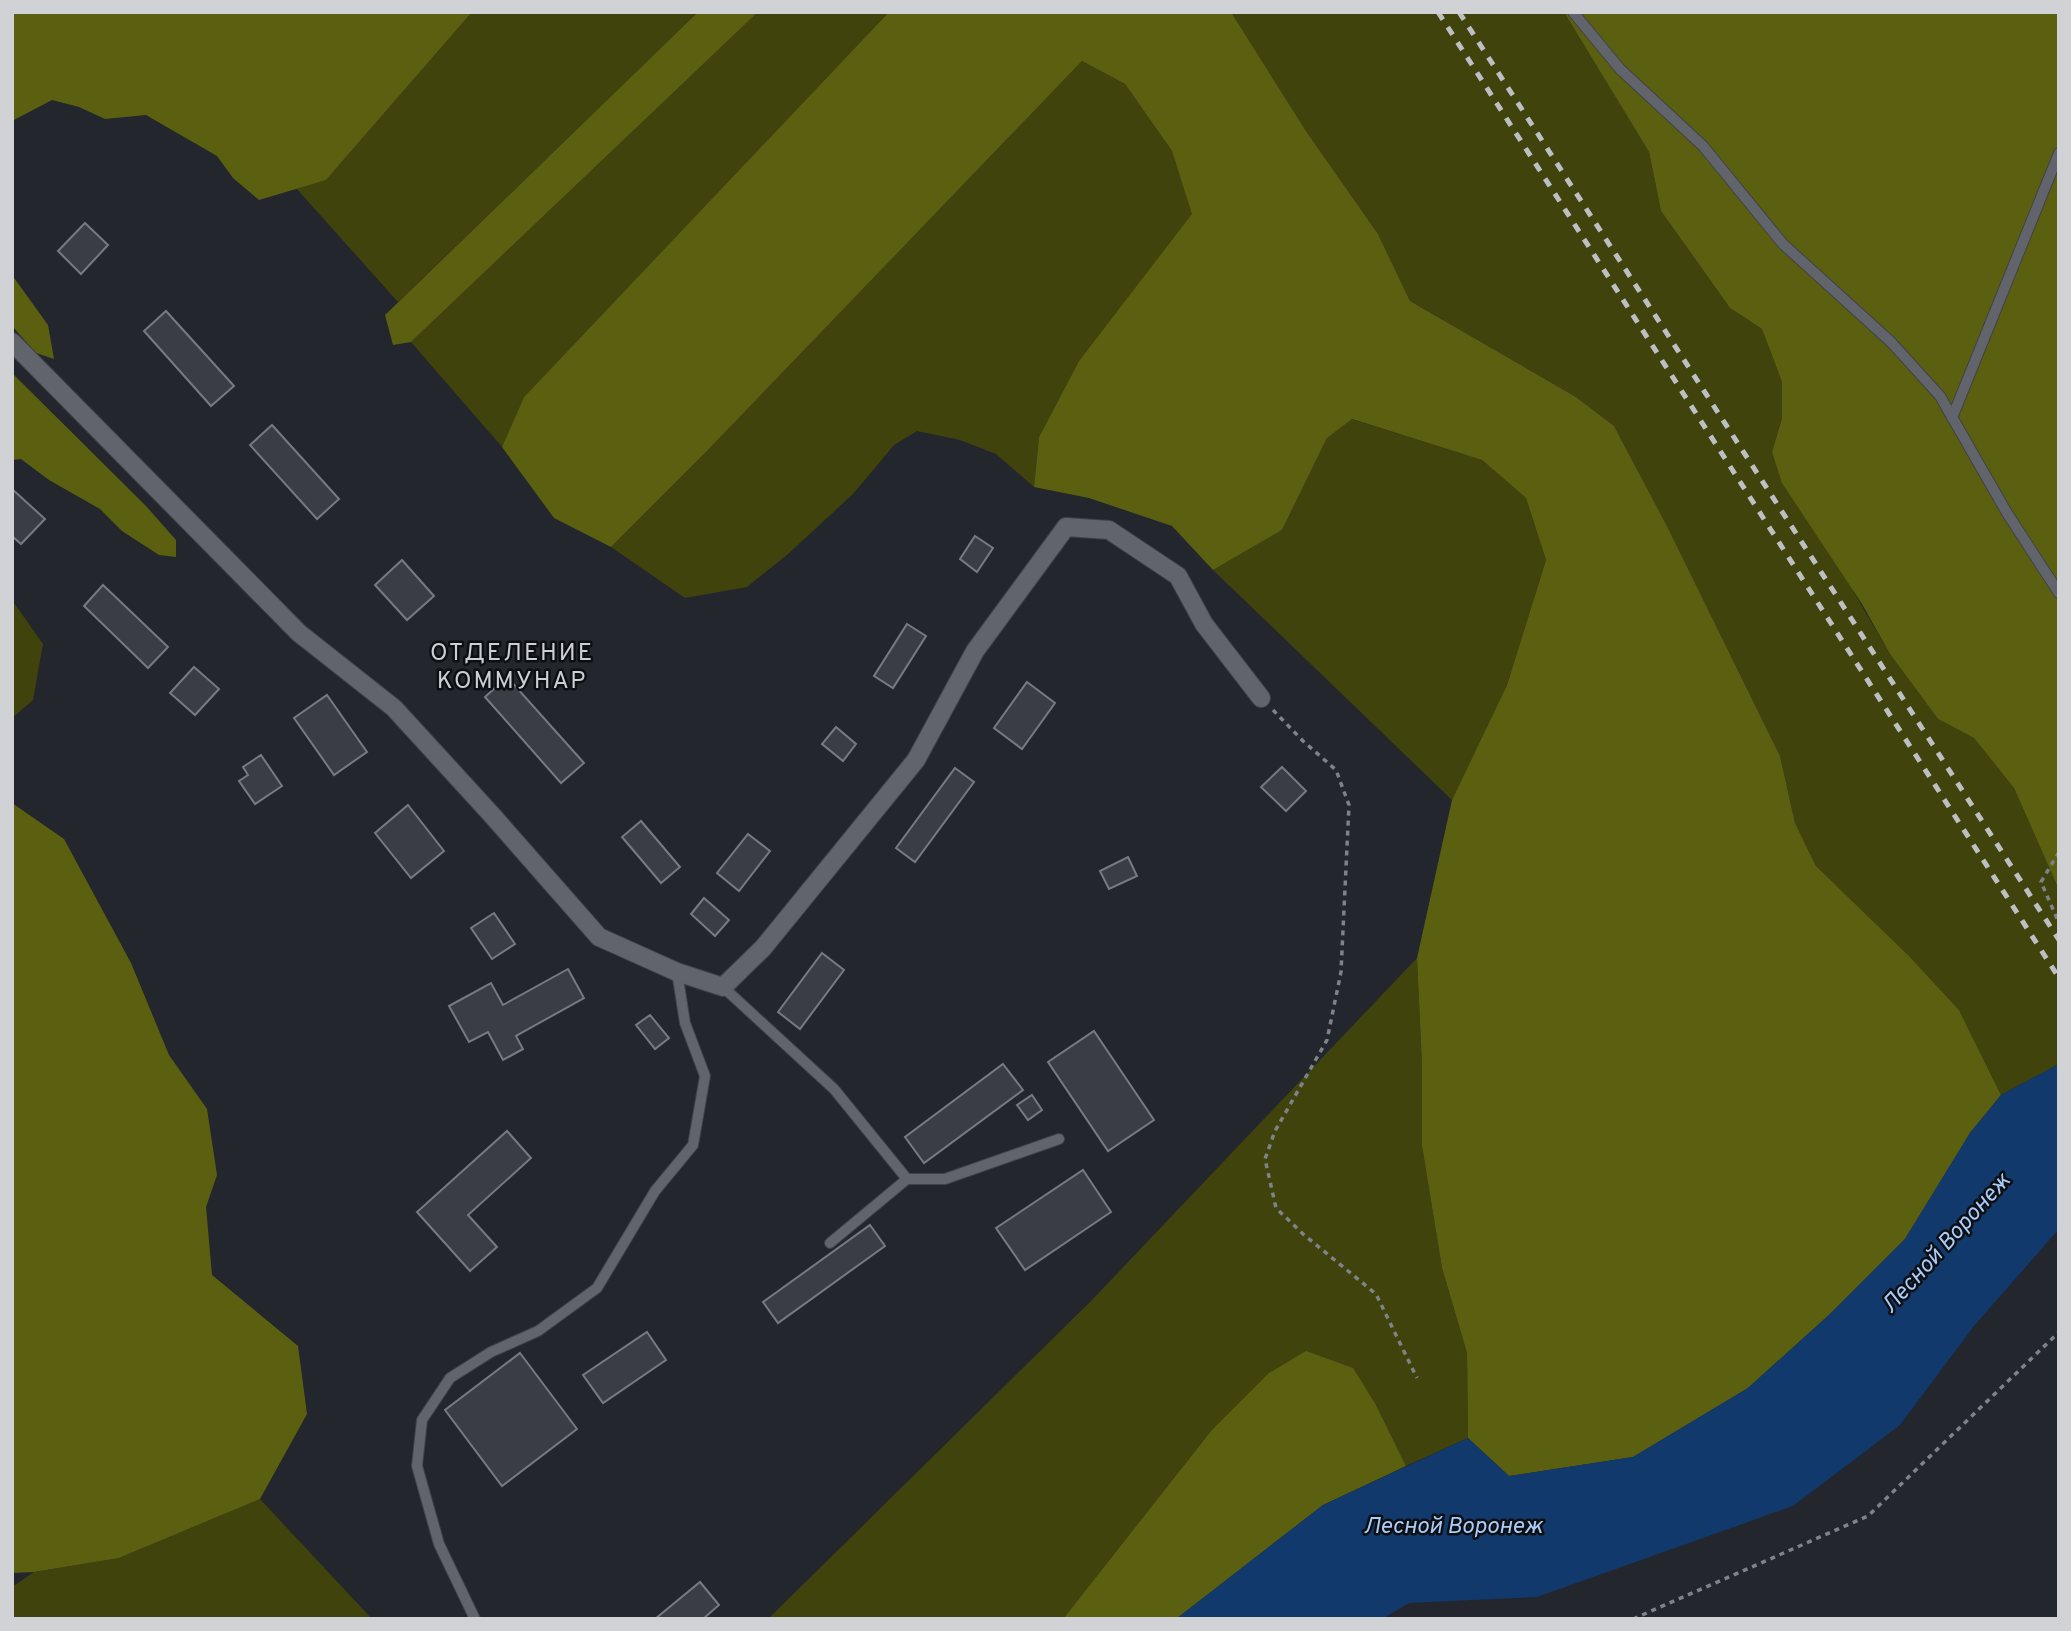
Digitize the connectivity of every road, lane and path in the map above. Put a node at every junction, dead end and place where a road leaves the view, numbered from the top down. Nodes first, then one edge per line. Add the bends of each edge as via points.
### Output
1 (1573, 12) edge
2 (2059, 153) edge
3 (12, 342) edge
4 (1952, 418) junction
5 (2059, 593) edge
6 (1261, 698) joint
7 (2059, 852) edge
8 (2059, 923) edge
9 (677, 972) junction
10 (723, 987) junction
11 (1059, 1139) dead end
12 (907, 1179) junction
13 (830, 1243) dead end
14 (2059, 1332) edge
15 (1417, 1378) dead end
16 (475, 1619) edge
17 (1633, 1619) edge

1 - 4 lane via 1620,69 1703,146 1783,244 1891,342 1940,396
2 - 4 lane
3 - 9 street via 299,633 394,708 599,937
4 - 5 lane
6 - 10 street via 1203,624 1178,576 1109,530 1066,527 975,651 916,760 762,948
6 - 15 path via 1336,770 1349,805 1341,972 1326,1040 1275,1131 1265,1159 1276,1208 1376,1294
7 - 8 path via 2040,882
9 - 10 street
9 - 16 lane via 685,1023 705,1076 693,1145 655,1191 597,1287 538,1331 491,1352 450,1378 422,1420 416,1466 439,1544
10 - 12 lane via 834,1090
11 - 12 lane via 944,1179
12 - 13 lane
14 - 17 path via 1868,1516

